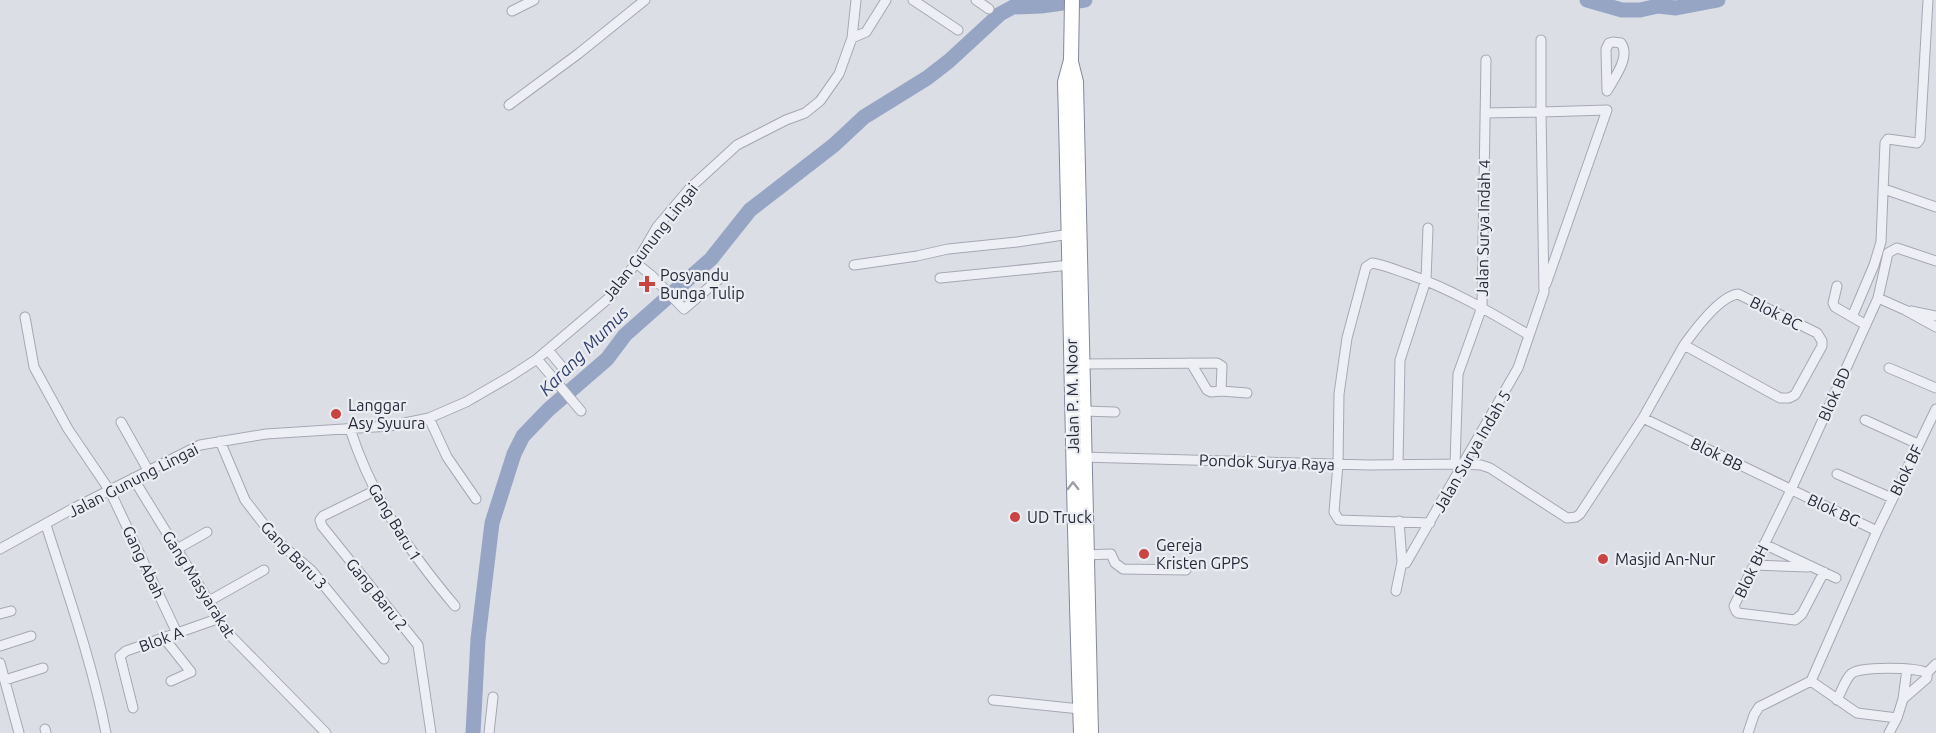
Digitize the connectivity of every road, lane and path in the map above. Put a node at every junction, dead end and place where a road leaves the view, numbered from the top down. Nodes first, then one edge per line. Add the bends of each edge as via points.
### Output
1 (534, 0) edge
2 (856, 0) edge
3 (885, 0) edge
4 (913, 0) edge
5 (976, 0) edge
6 (1072, 0) edge
7 (1928, 0) edge
8 (638, 2) edge
9 (989, 9) dead end
10 (512, 11) dead end
11 (958, 30) dead end
12 (852, 38) junction
13 (1541, 40) dead end
14 (1071, 60) junction
15 (1486, 60) dead end
16 (1607, 91) junction
17 (509, 105) dead end
18 (1607, 110) junction
19 (1541, 111) junction
20 (1485, 113) junction
21 (1884, 189) junction
22 (1936, 207) edge
23 (1428, 228) dead end
24 (1070, 234) junction
25 (1936, 261) edge
26 (636, 263) junction
27 (854, 265) dead end
28 (1073, 267) junction
29 (940, 278) dead end
30 (719, 279) dead end
31 (1426, 280) junction
32 (1837, 286) dead end
33 (1544, 292) junction
34 (1878, 298) junction
35 (1482, 307) junction
36 (1905, 310) junction
37 (1847, 314) junction
38 (1936, 316) edge
39 (25, 317) dead end
40 (1866, 325) junction
41 (1936, 327) edge
42 (1529, 335) junction
43 (1684, 345) junction
44 (548, 350) junction
45 (537, 358) junction
46 (1191, 363) junction
47 (1082, 364) junction
48 (563, 368) dead end
49 (1890, 368) dead end
50 (1936, 388) edge
51 (1221, 391) junction
52 (1246, 393) dead end
53 (579, 409) dead end
54 (1936, 409) edge
55 (1083, 411) junction
56 (1115, 412) dead end
57 (429, 418) junction
58 (1642, 418) junction
59 (1865, 420) dead end
60 (121, 422) dead end
61 (350, 429) junction
62 (220, 441) junction
63 (1918, 444) junction
64 (1078, 457) junction
65 (1338, 464) junction
66 (1398, 464) junction
67 (1459, 464) junction
68 (148, 470) junction
69 (1837, 474) dead end
70 (133, 478) junction
71 (110, 490) junction
72 (1791, 490) junction
73 (374, 491) junction
74 (1892, 498) junction
75 (476, 500) dead end
76 (1399, 521) junction
77 (1430, 523) junction
78 (46, 525) junction
79 (1877, 531) junction
80 (207, 532) dead end
81 (1764, 544) junction
82 (0, 549) edge
83 (177, 549) junction
84 (1086, 555) junction
85 (1402, 562) junction
86 (1754, 566) junction
87 (1814, 568) junction
88 (264, 570) dead end
89 (1186, 570) dead end
90 (1824, 572) junction
91 (1836, 578) dead end
92 (1396, 591) dead end
93 (209, 601) junction
94 (455, 606) dead end
95 (11, 611) dead end
96 (0, 615) edge
97 (220, 618) junction
98 (177, 633) junction
99 (31, 636) dead end
100 (164, 638) junction
101 (0, 646) edge
102 (384, 659) dead end
103 (0, 663) edge
104 (1936, 664) edge
105 (43, 668) dead end
106 (1907, 669) junction
107 (1927, 673) junction
108 (5, 680) junction
109 (171, 681) dead end
110 (1811, 681) junction
111 (493, 697) dead end
112 (1904, 699) junction
113 (993, 700) dead end
114 (1837, 700) junction
115 (1083, 706) junction
116 (133, 708) dead end
117 (1896, 718) junction
118 (19, 733) edge
119 (106, 733) edge
120 (326, 733) edge
121 (431, 733) edge
122 (489, 733) edge
123 (1081, 733) edge
124 (1091, 733) edge
125 (1748, 733) edge
126 (1889, 733) edge

1 - 10 street
2 - 12 street, Jalan Gunung Lingai
3 - 12 street via 868,34
4 - 11 street
5 - 9 street
6 - 14 highway, Jalan P. M. Noor
7 - 21 street via 1920,139 1917,143 1887,140
8 - 17 street via 578,54
12 - 26 street, Jalan Gunung Lingai via 839,74 820,101 805,113 737,145 690,188 657,227
13 - 19 street, Jalan Surya Indah 5
14 - 24 highway, Jalan P. M. Noor via 1065,82
14 - 28 highway, Jalan P. M. Noor via 1076,82
15 - 20 street, Jalan Surya Indah 4
16 - 16 street, Jalan Surya Indah 5 via 1606,49 1609,44 1621,43 1625,55
16 - 18 street, Jalan Surya Indah 5
18 - 19 street
18 - 33 street, Jalan Surya Indah 5
19 - 20 street
19 - 33 street, Jalan Surya Indah 5
20 - 35 street, Jalan Surya Indah 4
21 - 22 street
21 - 37 street via 1881,242 1874,265
23 - 31 street
24 - 27 street
24 - 28 highway, Jalan P. M. Noor
25 - 34 street, Blok BD via 1894,248 1888,254
26 - 30 street via 682,309
26 - 44 street, Jalan Gunung Lingai via 609,297
28 - 29 street
28 - 47 highway, Jalan P. M. Noor
28 - 64 highway, Jalan P. M. Noor
31 - 35 street
31 - 65 street via 1381,264 1366,267 1347,338 1339,394
31 - 66 street via 1400,360
32 - 37 street via 1833,303
33 - 42 street, Jalan Surya Indah 5
34 - 36 street
34 - 40 street, Blok BD
35 - 42 street
35 - 67 street, Jalan Surya Indah 4 via 1458,374
36 - 38 street
36 - 41 street
37 - 40 street
39 - 71 street, Gang Abah via 34,366 68,429
40 - 72 street, Blok BD
42 - 67 street, Jalan Surya Indah 5 via 1518,368
43 - 43 street, Blok BC via 1696,328 1733,295 1745,297 1817,333 1822,341 1795,394 1789,398 1780,398
43 - 58 street, Blok BC
44 - 45 street, Jalan Gunung Lingai
44 - 48 street
45 - 53 street
45 - 57 street, Jalan Gunung Lingai via 466,402
46 - 47 street
46 - 51 street via 1207,390
46 - 51 street via 1222,366
47 - 55 highway, Jalan P. M. Noor
49 - 50 street
51 - 52 street
54 - 63 street, Blok BF
55 - 56 street
55 - 64 highway, Jalan P. M. Noor
57 - 61 street, Jalan Gunung Lingai
57 - 75 street via 447,457
58 - 67 street, Blok BC via 1580,514 1573,518 1567,518 1490,468
58 - 72 street, Blok BB
59 - 63 street
60 - 68 street
61 - 62 street, Jalan Gunung Lingai
61 - 73 street, Gang Baru 1
62 - 68 street, Jalan Gunung Lingai via 200,445
62 - 102 street, Gang Baru 3 via 245,500 276,540 312,571
63 - 74 street, Blok BF
64 - 65 street, Pondok Surya Raya
64 - 84 highway, Jalan P. M. Noor
115 -> 64 highway, Jalan P. M. Noor
65 - 66 street, Pondok Surya Raya
65 - 76 street via 1334,512 1339,520
66 - 67 street, Pondok Surya Raya
67 - 77 street, Jalan Surya Indah 5
68 - 70 street, Jalan Gunung Lingai
69 - 74 street
70 - 71 street, Jalan Gunung Lingai
70 - 83 street, Gang Masyarakat
71 - 78 street, Jalan Gunung Lingai
71 - 98 street, Gang Abah
72 - 79 street, Blok BG
72 - 81 street, Blok BH
73 - 94 street, Gang Baru 1 via 400,536
73 - 121 street, Gang Baru 2 via 320,520 418,645
74 - 79 street, Blok BF
76 - 77 street
76 - 85 street
77 - 85 street, Jalan Surya Indah 5 via 1408,561
78 - 82 street, Jalan Gunung Lingai
78 - 119 street
79 - 110 street, Blok BF
80 - 83 street
81 - 86 street, Blok BH
81 - 87 street
83 - 93 street, Gang Masyarakat
84 - 89 street via 1111,554 1123,569
84 - 115 highway, Jalan P. M. Noor
85 - 92 street
86 - 87 street
86 - 90 street, Blok BH via 1734,606 1736,611 1792,620 1802,614
87 - 90 street
88 - 93 street
90 - 91 street
93 - 97 street, Gang Masyarakat
95 - 96 street
97 - 98 street, Blok A
97 - 120 street, Gang Masyarakat via 236,642
98 - 100 street, Blok A
99 - 101 street
100 - 109 street via 191,672
100 - 116 street, Blok A via 120,656
103 - 108 street
104 - 107 street
105 - 108 street
106 - 107 street
106 - 112 street
106 - 114 street via 1857,670 1849,676
107 - 112 street via 1927,678
108 - 118 street
110 - 114 street
110 - 125 street via 1759,707
111 - 122 street
112 - 117 street
113 - 115 street
114 - 117 street via 1857,713
115 - 123 highway, Jalan P. M. Noor
115 - 124 highway, Jalan P. M. Noor
117 - 126 street

